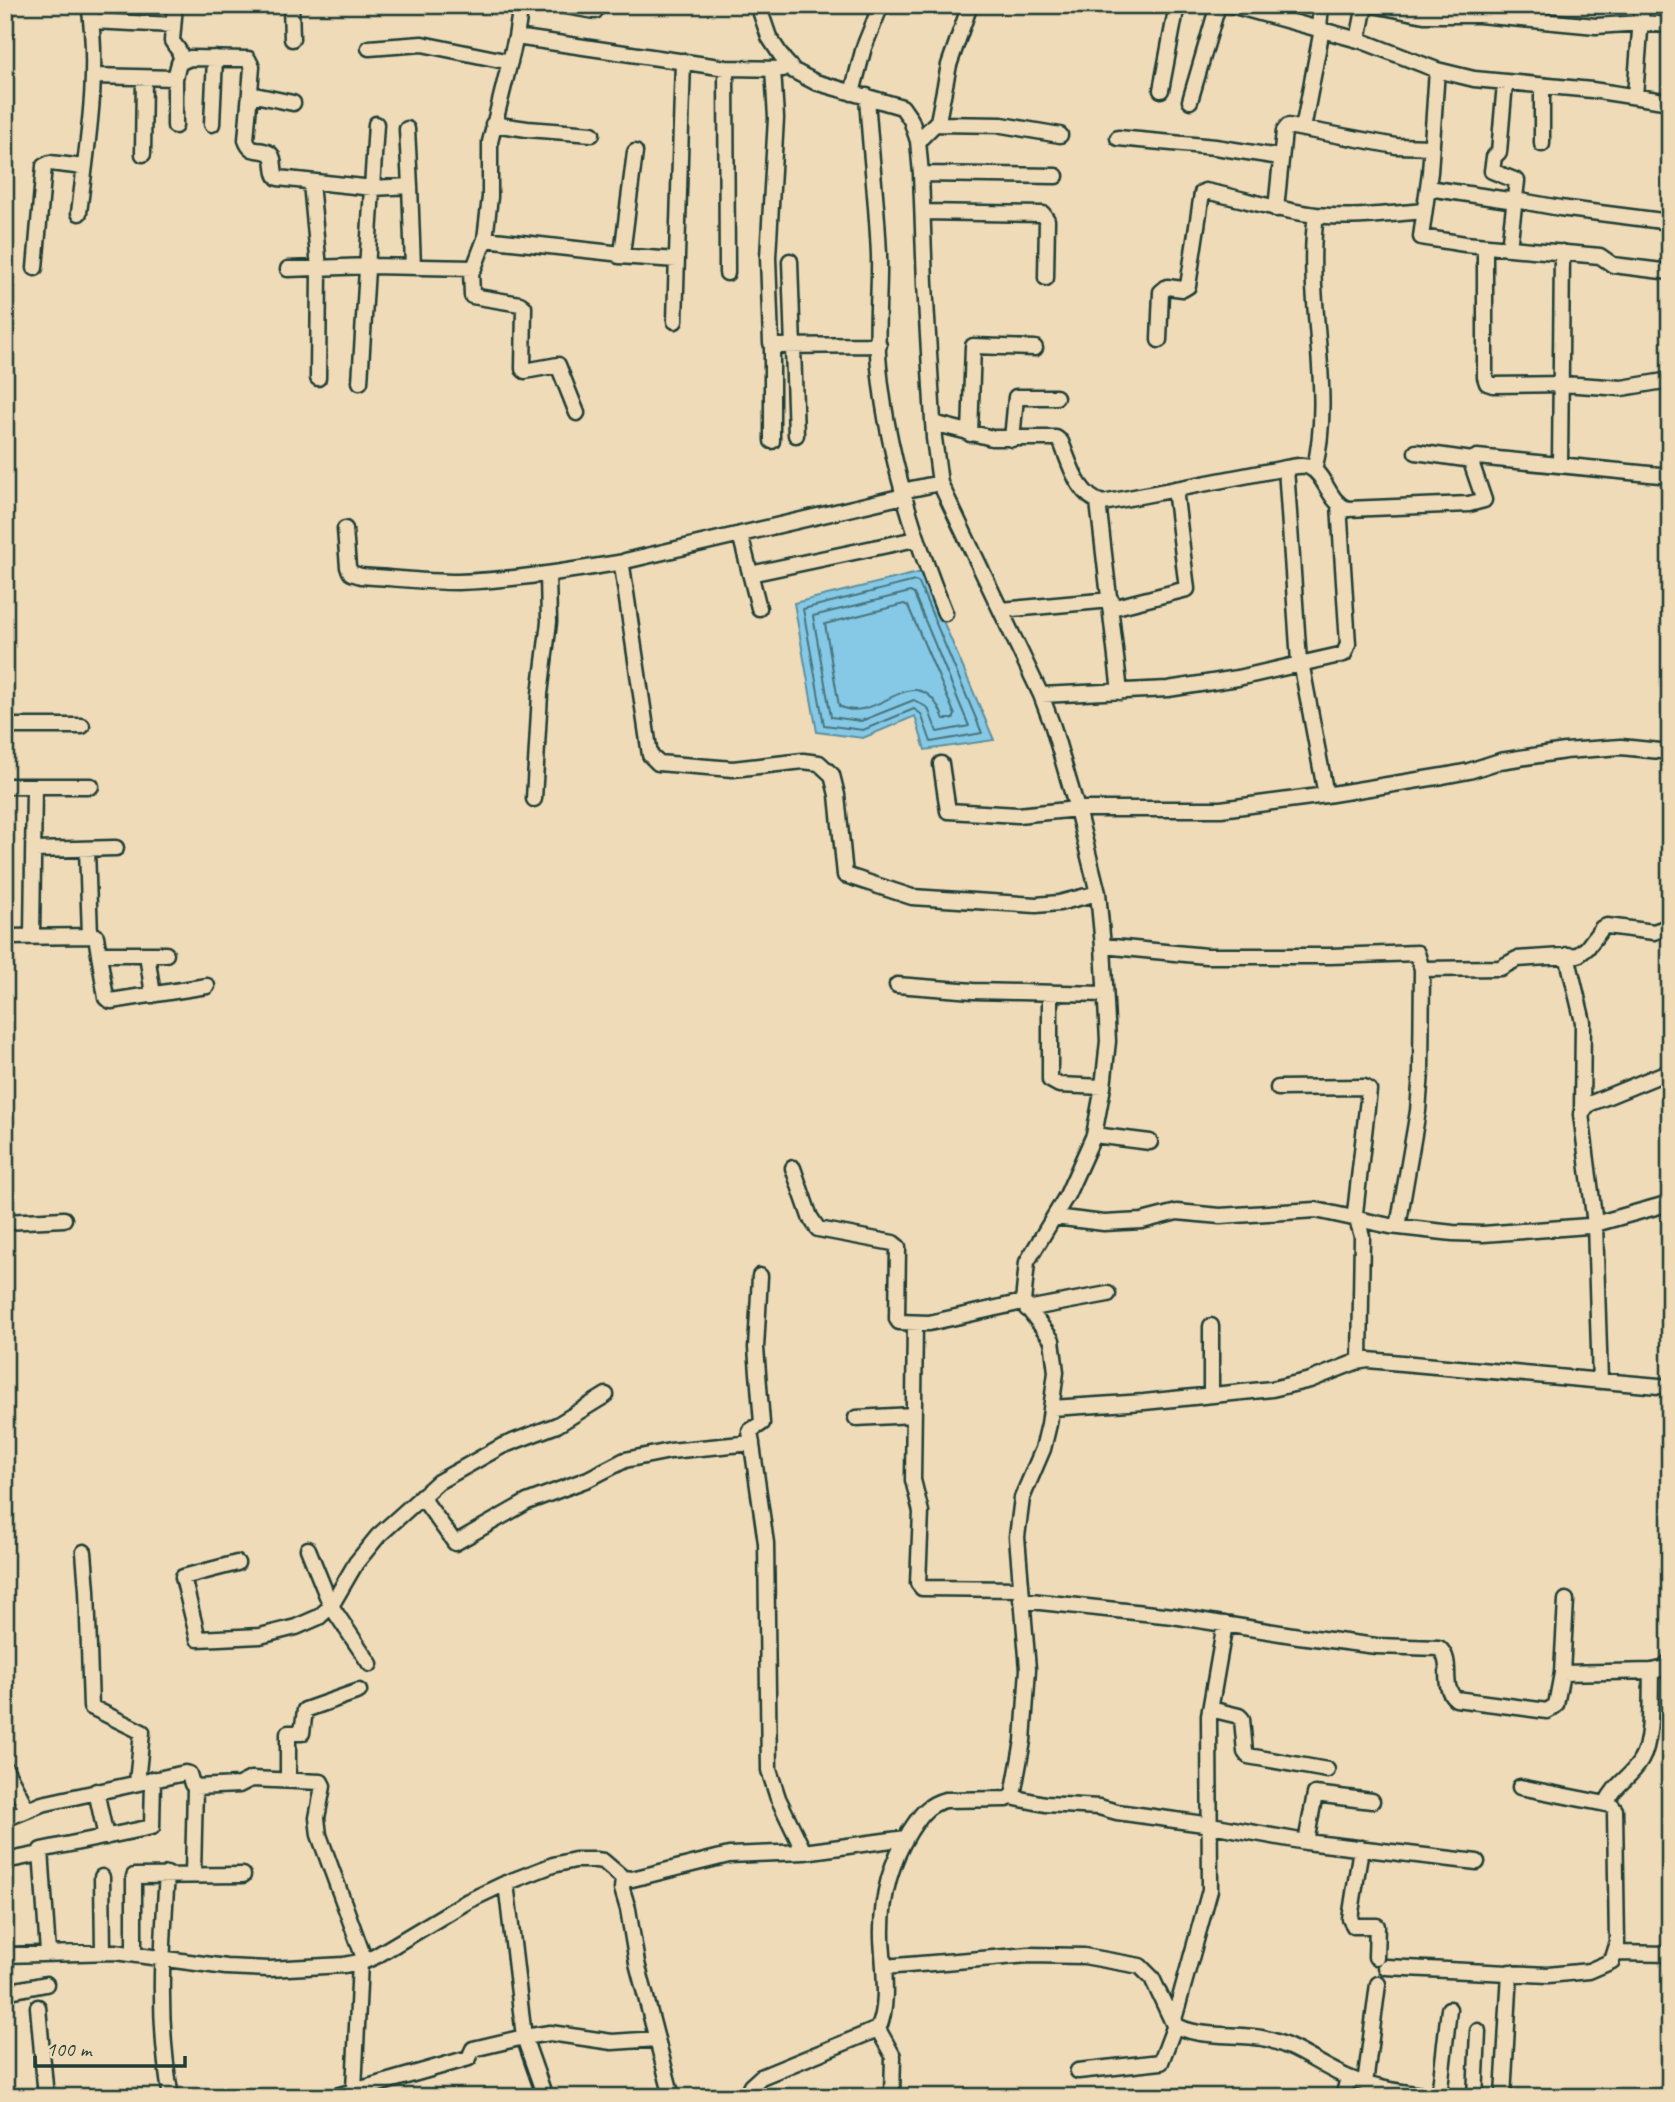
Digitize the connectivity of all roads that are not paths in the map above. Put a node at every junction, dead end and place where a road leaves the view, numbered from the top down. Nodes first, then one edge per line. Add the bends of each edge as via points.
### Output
1 (89, 5) edge
2 (175, 5) edge
3 (291, 5) edge
4 (521, 5) edge
5 (559, 5) edge
6 (758, 5) edge
7 (881, 5) edge
8 (970, 5) edge
9 (1177, 5) edge
10 (1218, 5) edge
11 (1231, 5) edge
12 (1321, 5) edge
13 (1365, 5) edge
14 (1373, 5) edge
15 (1642, 5) edge
16 (1415, 9) edge
17 (595, 11) dead end
18 (1493, 11) edge
19 (1513, 12) edge
20 (92, 21) junction
21 (1641, 23) junction
22 (173, 25) junction
23 (1670, 25) edge
24 (1320, 29) junction
25 (516, 37) junction
26 (292, 39) dead end
27 (1358, 40) junction
28 (369, 48) dead end
29 (215, 58) junction
30 (182, 61) junction
31 (683, 61) junction
32 (510, 62) junction
33 (726, 68) junction
34 (774, 69) junction
35 (791, 69) junction
36 (1437, 71) junction
37 (93, 76) junction
38 (144, 78) junction
39 (175, 78) junction
40 (1505, 83) junction
41 (1542, 86) junction
42 (1161, 90) dead end
43 (250, 94) junction
44 (860, 95) junction
45 (1635, 96) junction
46 (1190, 101) dead end
47 (1670, 102) edge
48 (293, 103) dead end
49 (212, 124) dead end
50 (376, 124) dead end
51 (493, 124) junction
52 (936, 124) junction
53 (175, 126) dead end
54 (407, 129) dead end
55 (1303, 129) junction
56 (592, 134) dead end
57 (1060, 135) dead end
58 (1118, 138) dead end
59 (918, 141) junction
60 (1542, 144) dead end
61 (1432, 147) junction
62 (635, 152) dead end
63 (143, 154) dead end
64 (1280, 157) junction
65 (84, 167) junction
66 (921, 174) junction
67 (1056, 176) dead end
68 (310, 183) junction
69 (410, 186) junction
70 (373, 188) junction
71 (1428, 188) junction
72 (1515, 200) junction
73 (1276, 209) junction
74 (1424, 211) junction
75 (923, 212) junction
76 (79, 213) dead end
77 (1316, 215) junction
78 (1670, 222) edge
79 (485, 239) junction
80 (1485, 246) junction
81 (1509, 248) junction
82 (1562, 252) junction
83 (619, 256) junction
84 (677, 260) junction
85 (790, 261) dead end
86 (369, 266) junction
87 (413, 267) junction
88 (35, 268) dead end
89 (288, 268) dead end
90 (319, 268) junction
91 (471, 269) junction
92 (1670, 272) edge
93 (727, 273) dead end
94 (1046, 278) dead end
95 (675, 321) dead end
96 (1159, 340) dead end
97 (879, 345) junction
98 (772, 346) junction
99 (794, 346) junction
100 (1035, 348) dead end
101 (318, 378) dead end
102 (1670, 380) edge
103 (360, 382) dead end
104 (1563, 384) junction
105 (1056, 397) dead end
106 (577, 413) dead end
107 (933, 423) junction
108 (970, 434) junction
109 (796, 435) dead end
110 (1012, 439) junction
111 (772, 441) dead end
112 (1416, 452) dead end
113 (1472, 460) junction
114 (1560, 465) junction
115 (1286, 468) junction
116 (1314, 470) junction
117 (1670, 476) edge
118 (940, 483) junction
119 (1175, 489) junction
120 (903, 493) junction
121 (1098, 502) junction
122 (1339, 505) junction
123 (345, 529) dead end
124 (740, 534) junction
125 (916, 539) junction
126 (624, 562) junction
127 (548, 574) junction
128 (750, 574) junction
129 (1111, 604) junction
130 (759, 608) dead end
131 (1002, 610) junction
132 (945, 613) dead end
133 (1300, 662) junction
134 (1120, 692) junction
135 (1041, 695) junction
136 (5, 726) edge
137 (82, 726) dead end
138 (1670, 752) edge
139 (941, 764) dead end
140 (5, 786) edge
141 (34, 786) junction
142 (91, 786) dead end
143 (1326, 795) junction
144 (534, 799) dead end
145 (1076, 809) junction
146 (116, 848) dead end
147 (87, 849) junction
148 (34, 850) junction
149 (1098, 892) junction
150 (1670, 926) edge
151 (90, 935) junction
152 (32, 936) junction
153 (5, 937) edge
154 (1103, 946) junction
155 (100, 954) junction
156 (147, 954) junction
157 (166, 954) dead end
158 (1567, 956) junction
159 (1422, 969) junction
160 (897, 985) dead end
161 (207, 986) dead end
162 (1050, 993) junction
163 (1105, 994) junction
164 (153, 995) junction
165 (1670, 1071) edge
166 (1103, 1087) junction
167 (1278, 1088) dead end
168 (1582, 1110) junction
169 (1094, 1135) junction
170 (1150, 1142) dead end
171 (793, 1168) dead end
172 (1670, 1203) edge
173 (1054, 1217) junction
174 (64, 1219) dead end
175 (1357, 1219) junction
176 (5, 1222) edge
177 (1595, 1224) junction
178 (1398, 1227) junction
179 (760, 1276) dead end
180 (1108, 1294) dead end
181 (1025, 1306) junction
182 (915, 1324) junction
183 (1211, 1326) dead end
184 (1360, 1361) junction
185 (1600, 1381) junction
186 (1670, 1387) edge
187 (606, 1395) dead end
188 (1210, 1395) junction
189 (1052, 1408) junction
190 (914, 1415) junction
191 (856, 1418) dead end
192 (752, 1443) junction
193 (421, 1496) junction
194 (308, 1549) dead end
195 (84, 1552) dead end
196 (237, 1563) dead end
197 (1021, 1595) junction
198 (1566, 1600) dead end
199 (331, 1606) junction
200 (1224, 1624) junction
201 (1670, 1661) edge
202 (370, 1664) dead end
203 (1651, 1671) junction
204 (1562, 1673) junction
205 (359, 1691) dead end
206 (1210, 1709) junction
207 (5, 1768) edge
208 (1327, 1770) dead end
209 (153, 1779) junction
210 (288, 1780) junction
211 (137, 1783) junction
212 (195, 1787) junction
213 (1520, 1787) dead end
214 (96, 1791) junction
215 (1011, 1797) junction
216 (1372, 1801) dead end
217 (1606, 1804) junction
218 (27, 1809) junction
219 (5, 1819) edge
220 (1210, 1825) junction
221 (106, 1837) junction
222 (906, 1838) junction
223 (1306, 1842) junction
224 (1361, 1848) junction
225 (804, 1852) junction
226 (40, 1854) junction
227 (5, 1861) edge
228 (1478, 1862) dead end
229 (167, 1874) junction
230 (193, 1874) junction
231 (243, 1875) dead end
232 (102, 1877) dead end
233 (623, 1878) junction
234 (506, 1883) junction
235 (103, 1952) junction
236 (48, 1953) junction
237 (1616, 1953) junction
238 (134, 1954) junction
239 (1670, 1954) edge
240 (5, 1955) edge
241 (162, 1957) junction
242 (362, 1962) junction
243 (884, 1967) junction
244 (1510, 1972) junction
245 (46, 1984) dead end
246 (1378, 1984) dead end
247 (5, 1992) edge
248 (38, 2007) dead end
249 (1449, 2009) dead end
250 (1174, 2024) junction
251 (878, 2029) junction
252 (1478, 2031) dead end
253 (524, 2037) junction
254 (657, 2039) junction
255 (1078, 2071) dead end
256 (1348, 2078) junction
257 (1365, 2084) junction
258 (355, 2093) edge
259 (47, 2097) edge
260 (171, 2097) edge
261 (333, 2097) edge
262 (545, 2097) edge
263 (672, 2097) edge
264 (746, 2097) edge
265 (892, 2097) edge
266 (1343, 2097) edge
267 (1438, 2097) edge
268 (1475, 2097) edge
269 (1503, 2097) edge

1 - 20 street
2 - 22 street
3 - 26 street
4 - 25 street
5 - 17 street
6 - 35 street via 769,37
7 - 44 street via 864,47
8 - 52 street via 949,65
9 - 42 street
10 - 46 street
11 - 24 street
12 - 24 street
13 - 27 street
14 - 16 street
15 - 21 street
16 - 18 street
18 - 19 street
19 - 21 street via 1596,26
20 - 22 street
20 - 37 street
21 - 23 street
21 - 45 street
22 - 30 street via 172,41
24 - 27 street
24 - 55 street
25 - 31 street
25 - 32 street
27 - 36 street
28 - 32 street via 422,44
29 - 30 street
29 - 43 street via 251,62
29 - 49 street
30 - 39 street
31 - 33 street
31 - 84 street
32 - 51 street
33 - 34 street
33 - 93 street
34 - 35 street
34 - 98 street via 776,118 768,257
35 - 44 street
36 - 40 street
36 - 61 street
37 - 38 street
37 - 65 street
38 - 39 street
38 - 63 street
39 - 53 street
40 - 41 street
40 - 72 street via 1499,152 1492,171 1517,180
41 - 45 street
41 - 60 street
43 - 48 street
43 - 68 street via 248,146 270,153 275,177
44 - 59 street via 905,109
44 - 97 street via 879,252
45 - 47 street
50 - 70 street
51 - 56 street
51 - 79 street
52 - 57 street via 1002,125
52 - 59 street
54 - 69 street
55 - 61 street via 1396,146
55 - 64 street via 1285,129
58 - 64 street
59 - 66 street
61 - 71 street
62 - 83 street via 624,251
64 - 73 street
65 - 76 street
65 - 88 street via 44,166
66 - 67 street
66 - 75 street
68 - 70 street
68 - 90 street
69 - 70 street
69 - 87 street
70 - 86 street
71 - 72 street
71 - 74 street
72 - 78 street
72 - 81 street
73 - 77 street
73 - 96 street via 1202,193 1188,286 1162,289
74 - 77 street
74 - 80 street via 1420,234 1424,239
75 - 94 street via 1043,214 1047,220
75 - 107 street
77 - 116 street via 1311,250 1320,444
79 - 83 street
79 - 91 street
80 - 81 street
80 - 104 street via 1488,383
81 - 82 street
82 - 92 street
82 - 104 street
83 - 84 street
84 - 95 street
85 - 99 street
86 - 87 street
86 - 90 street
86 - 103 street
87 - 91 street
89 - 90 street
90 - 101 street
91 - 106 street via 472,296 524,307 523,369 558,365
97 - 99 street
97 - 120 street via 881,384
98 - 99 street
98 - 111 street
99 - 109 street
100 - 108 street via 973,346
102 - 104 street via 1622,388
104 - 114 street
105 - 110 street via 1016,397
107 - 108 street
107 - 118 street
108 - 110 street
110 - 121 street via 1058,438 1080,485
112 - 113 street
113 - 114 street
113 - 122 street via 1485,496 1480,502 1354,509
114 - 117 street
115 - 116 street
115 - 119 street
115 - 133 street
116 - 122 street
118 - 120 street
118 - 131 street
119 - 121 street
119 - 129 street via 1187,589
120 - 124 street
120 - 125 street
121 - 129 street
122 - 133 street via 1347,650 1340,657
123 - 127 street via 348,567 360,576 454,582
124 - 126 street
124 - 128 street
125 - 128 street
125 - 132 street
126 - 127 street
126 - 149 street via 653,760 733,769 819,763 831,775 837,795 845,875 912,897 1036,905
127 - 144 street via 549,622
128 - 130 street
129 - 131 street
129 - 134 street
131 - 135 street
133 - 134 street via 1238,678
133 - 143 street
134 - 135 street
135 - 145 street
136 - 137 street
138 - 143 street via 1621,747 1566,751
139 - 145 street via 948,811 1018,815
140 - 141 street
141 - 142 street
141 - 148 street
143 - 145 street via 1221,809
145 - 149 street
146 - 147 street
147 - 148 street
147 - 151 street
148 - 152 street
149 - 154 street
150 - 158 street via 1654,932 1607,926 1583,953
151 - 152 street
151 - 155 street via 96,936
152 - 153 street
154 - 159 street via 1206,956 1414,952
154 - 163 street
155 - 156 street
155 - 164 street via 108,1000
156 - 157 street
156 - 164 street
158 - 159 street via 1517,959 1500,968
158 - 168 street via 1583,1022
159 - 178 street via 1418,1111
160 - 162 street
161 - 164 street
162 - 163 street
162 - 166 street via 1050,1080 1059,1085
163 - 166 street via 1108,1025
165 - 168 street
166 - 169 street
167 - 175 street via 1368,1090
168 - 177 street
169 - 170 street
169 - 173 street
171 - 182 street via 818,1229 898,1247 897,1320
172 - 177 street
173 - 175 street via 1129,1222 1177,1212 1220,1216 1309,1209
173 - 181 street via 1027,1262
174 - 176 street
175 - 178 street
175 - 184 street via 1362,1236
177 - 178 street via 1476,1234
177 - 185 street
179 - 192 street via 756,1348 762,1423 751,1429
180 - 181 street
181 - 182 street
181 - 189 street via 1053,1344
182 - 190 street
183 - 188 street
184 - 185 street
184 - 188 street via 1289,1385
185 - 186 street
187 - 193 street via 557,1425 473,1461
188 - 189 street
189 - 197 street via 1043,1449 1018,1518
190 - 191 street
190 - 197 street via 913,1480 921,1508 919,1587
192 - 193 street via 625,1460 527,1502 455,1543
192 - 225 street via 765,1543 769,1770
193 - 199 street via 366,1550
194 - 199 street
195 - 211 street via 91,1707 142,1732
196 - 199 street via 183,1577 198,1639 272,1634 310,1621
197 - 200 street
197 - 215 street via 1028,1669 1023,1741
198 - 204 street
199 - 202 street
200 - 204 street via 1366,1644 1439,1648 1447,1658 1447,1689 1460,1700 1550,1710 1556,1705
200 - 206 street
201 - 203 street via 1665,1668
203 - 204 street
203 - 217 street via 1645,1750
205 - 210 street via 305,1710 302,1733 288,1733
206 - 208 street via 1242,1719 1248,1756
206 - 220 street
207 - 218 street
209 - 211 street
209 - 212 street via 188,1773
209 - 221 street via 152,1827
210 - 212 street via 251,1779 239,1785
210 - 242 street via 323,1784 319,1835
211 - 214 street
212 - 230 street
213 - 217 street
214 - 218 street
214 - 221 street
215 - 220 street
215 - 222 street via 936,1802 923,1812
216 - 223 street via 1315,1794
217 - 237 street via 1615,1810
218 - 219 street
220 - 223 street
220 - 250 street via 1210,1890
221 - 226 street via 45,1848
222 - 225 street
222 - 243 street via 886,1890
223 - 224 street
224 - 228 street
224 - 244 street via 1351,1923 1377,1926 1381,1962
225 - 233 street via 729,1855
226 - 227 street
226 - 236 street
229 - 230 street
229 - 238 street via 133,1879
229 - 241 street
230 - 231 street
232 - 235 street
233 - 234 street via 603,1861 588,1859 553,1865
233 - 254 street via 637,1963
234 - 242 street
234 - 253 street
235 - 236 street
235 - 238 street
236 - 240 street
237 - 239 street
237 - 244 street via 1612,1961 1589,1971
238 - 241 street
241 - 242 street via 247,1969
241 - 260 street via 162,2035
242 - 258 street
243 - 250 street via 1029,1955 1084,1956 1140,1966 1152,1978
243 - 251 street
244 - 269 street
245 - 247 street
246 - 257 street
248 - 259 street
249 - 267 street
250 - 255 street via 1161,2062
250 - 256 street via 1206,2033 1269,2039
251 - 264 street via 761,2077
251 - 265 street via 893,2056
252 - 268 street
253 - 254 street via 550,2033 612,2042
253 - 258 street via 473,2049 468,2058
253 - 262 street
254 - 263 street
256 - 257 street
256 - 266 street
257 - 267 street
258 - 261 street

